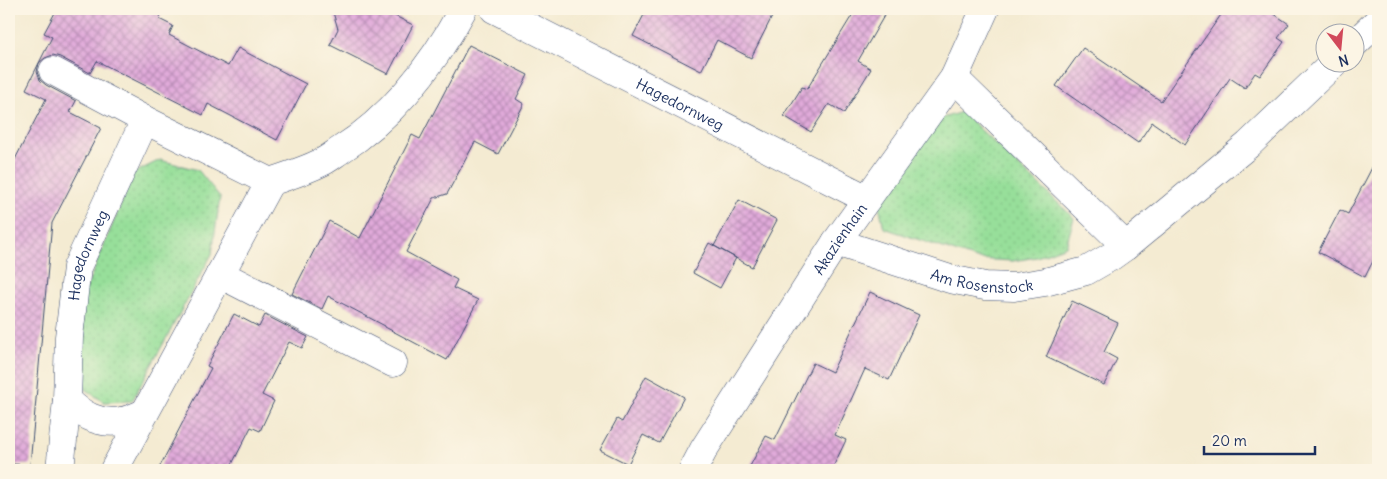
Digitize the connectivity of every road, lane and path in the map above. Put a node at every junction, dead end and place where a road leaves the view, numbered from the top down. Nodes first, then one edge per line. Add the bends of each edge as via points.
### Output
1 (463, 9) edge
2 (494, 9) edge
3 (985, 9) edge
4 (1378, 21) edge
5 (1364, 34) edge
6 (53, 71) dead end
7 (1325, 72) edge
8 (954, 78) junction
9 (145, 120) junction
10 (270, 182) junction
11 (867, 199) junction
12 (836, 242) junction
13 (1126, 246) junction
14 (220, 274) junction
15 (393, 363) dead end
16 (67, 400) junction
17 (144, 413) junction
18 (60, 470) edge
19 (114, 470) edge
20 (693, 470) edge

1 - 10 street via 429,67 397,104 360,138 321,163
2 - 11 street, Hagedornweg
3 - 8 street, Akazienhain
4 - 5 street
6 - 9 street
7 - 13 street, Am Rosenstock via 1248,145
8 - 11 street, Akazienhain
8 - 13 street
9 - 10 street
9 - 16 street, Hagedornweg via 77,267 69,337
10 - 14 street
11 - 12 street, Akazienhain
12 - 13 street, Am Rosenstock via 950,279 985,286 1014,287 1086,271
12 - 20 street, Akazienhain
14 - 15 street
14 - 17 street
16 - 17 street via 78,411 98,422 121,421
16 - 18 street, Hagedornweg
17 - 19 street

